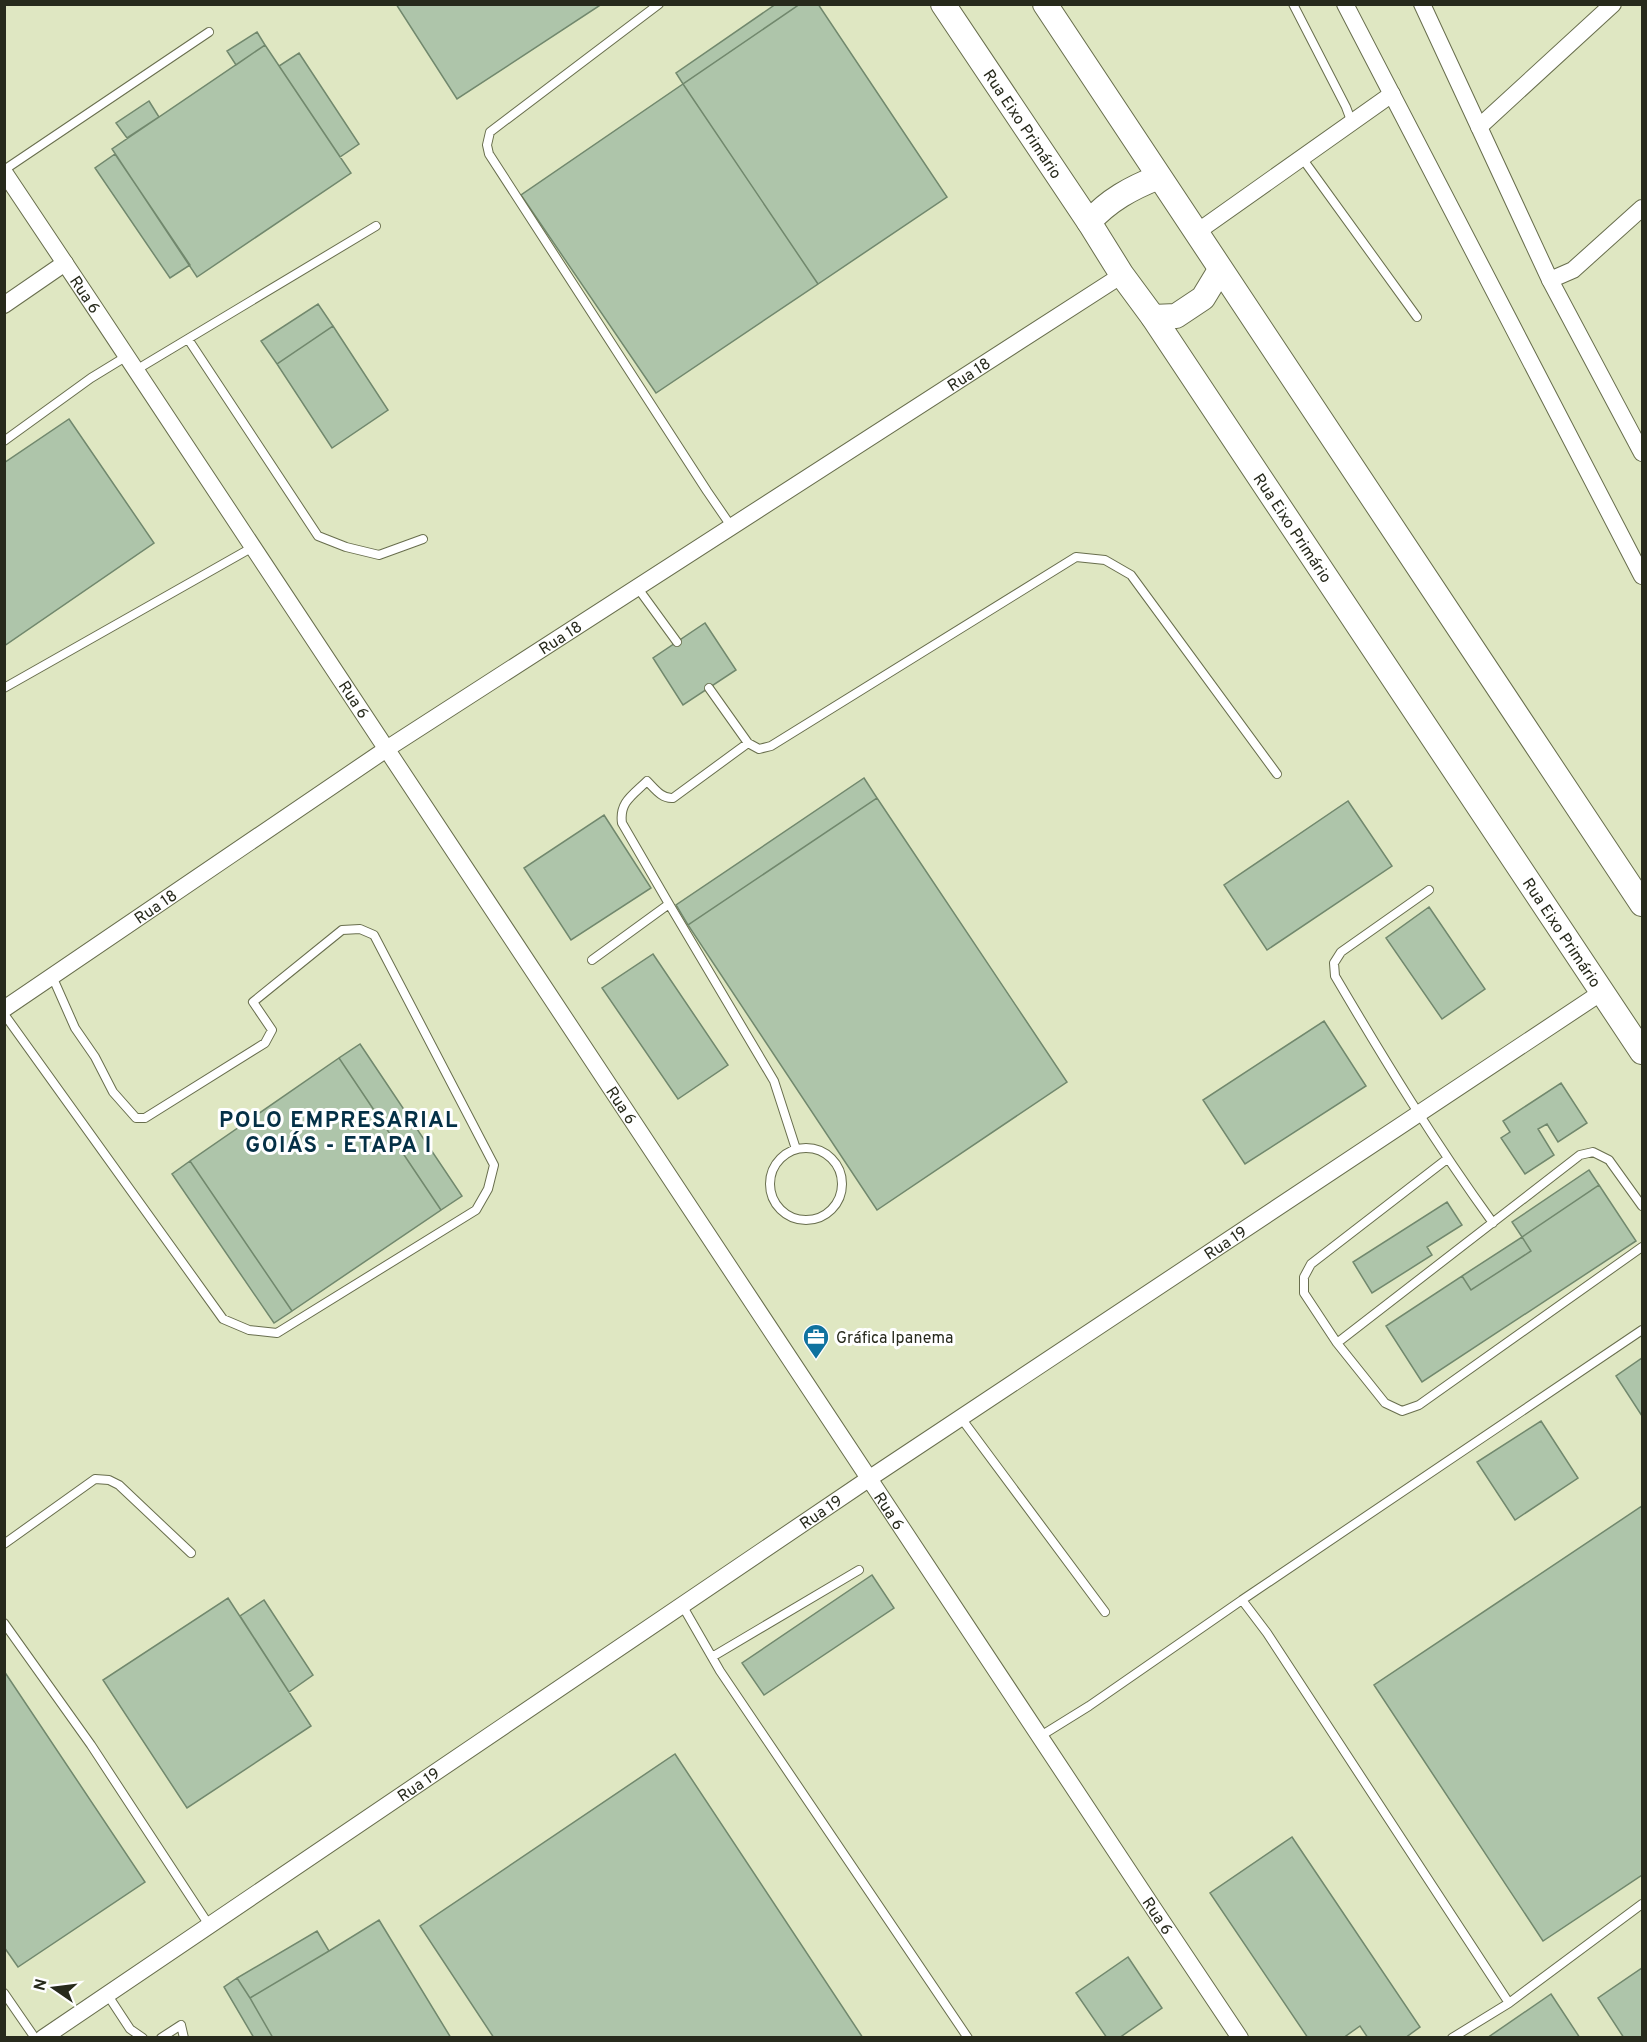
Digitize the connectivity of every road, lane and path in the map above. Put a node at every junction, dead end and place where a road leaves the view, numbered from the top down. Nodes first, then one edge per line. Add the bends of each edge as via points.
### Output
1 (659, 4) edge
2 (943, 4) edge
3 (1045, 4) edge
4 (1293, 4) edge
5 (1346, 4) edge
6 (1422, 4) edge
7 (1613, 4) edge
8 (209, 33) dead end
9 (1392, 94) junction
10 (1352, 123) junction
11 (1479, 127) junction
12 (1302, 158) junction
13 (4, 171) edge
14 (1159, 177) junction
15 (1642, 208) edge
16 (1089, 222) junction
17 (376, 225) dead end
18 (1197, 232) junction
19 (65, 263) junction
20 (1220, 270) junction
21 (1122, 275) junction
22 (1550, 280) junction
23 (4, 305) edge
24 (1153, 317) junction
25 (1417, 317) dead end
26 (188, 339) junction
27 (131, 363) junction
28 (4, 441) edge
29 (1640, 442) edge
30 (731, 526) junction
31 (423, 539) dead end
32 (253, 547) junction
33 (1642, 576) edge
34 (637, 586) junction
35 (676, 642) dead end
36 (4, 688) edge
37 (709, 688) dead end
38 (748, 743) junction
39 (388, 748) junction
40 (1277, 774) dead end
41 (1429, 890) dead end
42 (669, 904) junction
43 (1642, 904) edge
44 (592, 960) dead end
45 (52, 976) junction
46 (1602, 992) junction
47 (4, 1009) edge
48 (4, 1014) edge
49 (1642, 1052) edge
50 (1418, 1114) junction
51 (796, 1149) junction
52 (1447, 1159) junction
53 (1642, 1206) edge
54 (1493, 1223) junction
55 (1642, 1247) edge
56 (1642, 1330) edge
57 (1337, 1343) junction
58 (960, 1418) junction
59 (870, 1478) junction
60 (4, 1544) edge
61 (191, 1553) dead end
62 (860, 1570) dead end
63 (1242, 1600) junction
64 (682, 1605) junction
65 (1105, 1612) dead end
66 (4, 1623) edge
67 (712, 1657) junction
68 (1039, 1737) junction
69 (1642, 1904) edge
70 (209, 1925) junction
71 (4, 1993) edge
72 (107, 1994) junction
73 (1509, 2002) junction
74 (34, 2037) edge
75 (43, 2037) edge
76 (143, 2037) edge
77 (161, 2037) edge
78 (184, 2037) edge
79 (968, 2037) edge
80 (1240, 2037) edge
81 (1452, 2037) edge

1 - 30 lane via 490,132 487,145 489,154
2 - 16 street, Rua Eixo Primário
3 - 14 street
4 - 10 lane
5 - 9 street
6 - 11 street
7 - 11 street
8 - 13 lane
9 - 10 street
9 - 33 street
10 - 12 street
11 - 22 street
12 - 18 street
12 - 25 lane
13 - 19 street, Rua 6
14 - 16 street via 1119,195
14 - 18 street
15 - 22 street via 1572,270
16 - 21 street, Rua Eixo Primário
17 - 26 lane
18 - 20 street
19 - 23 street
19 - 27 street, Rua 6
20 - 24 street via 1203,298 1176,316
20 - 43 street
21 - 24 street, Rua Eixo Primário
21 - 30 street, Rua 18
22 - 29 street
24 - 46 street, Rua Eixo Primário
26 - 27 lane
26 - 31 lane via 318,536 379,555
27 - 28 lane via 91,378
27 - 32 street, Rua 6
30 - 34 street, Rua 18
32 - 36 lane
32 - 39 street, Rua 6
34 - 35 lane
34 - 39 street, Rua 18
37 - 38 lane
38 - 40 lane via 759,749 771,746 1076,557 1105,560 1131,574
38 - 42 lane via 673,798 662,796 647,781 626,801 622,823
39 - 45 street, Rua 18
39 - 59 street, Rua 6
41 - 50 lane via 1341,952 1334,963 1335,976
42 - 44 lane
42 - 51 lane via 774,1081
45 - 47 street, Rua 18
45 - 48 lane via 75,1028 113,1092 136,1118 145,1118 266,1043 272,1030 254,1002 342,930 360,928 374,935 494,1165 488,1189 476,1210 277,1333 249,1330 223,1319
46 - 49 street, Rua Eixo Primário
46 - 50 street, Rua 19
50 - 52 lane
50 - 58 street, Rua 19
51 - 51 lane via 786,1154 772,1172 772,1194 784,1213 794,1218 816,1219 835,1207 840,1197 841,1174 829,1156 819,1150
52 - 54 lane
52 - 57 lane via 1311,1264 1304,1277 1304,1293
53 - 54 lane via 1609,1160 1593,1152 1580,1155
54 - 57 lane
55 - 57 lane via 1419,1405 1402,1411 1385,1403
56 - 63 lane
58 - 59 street, Rua 19
58 - 65 lane
59 - 64 street, Rua 19
59 - 68 street, Rua 6
60 - 61 lane via 95,1479 119,1485
62 - 67 lane
63 - 68 lane
63 - 73 lane via 1268,1633
64 - 67 lane
64 - 70 street, Rua 19
66 - 70 lane via 91,1745
67 - 79 lane
68 - 80 street, Rua 6
69 - 73 lane
70 - 72 street, Rua 19
71 - 74 lane
72 - 75 street, Rua 19
72 - 76 lane via 130,2029
73 - 81 lane
77 - 78 lane via 181,2025

